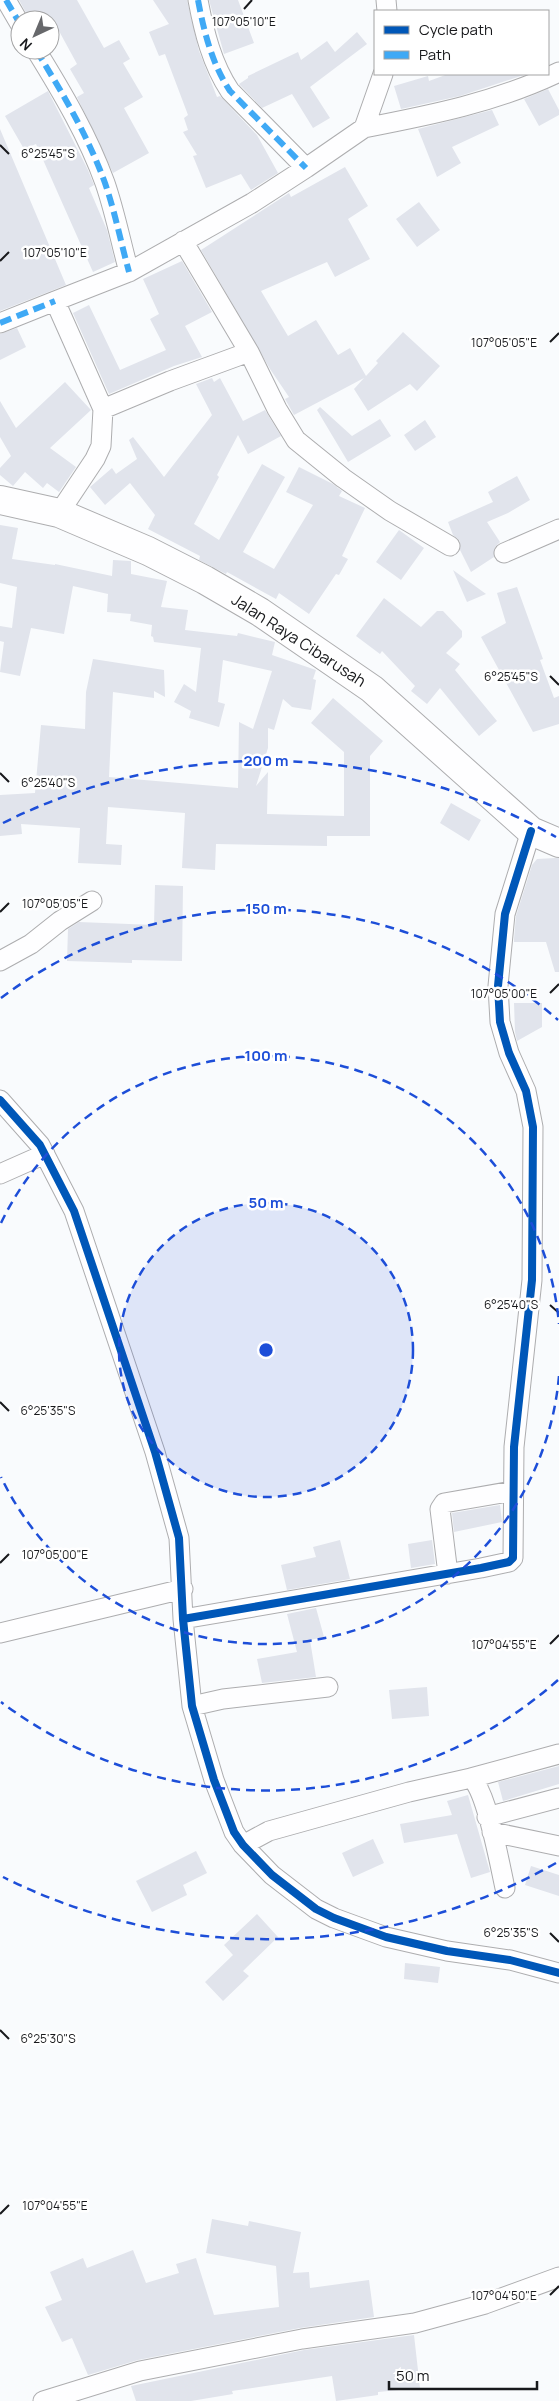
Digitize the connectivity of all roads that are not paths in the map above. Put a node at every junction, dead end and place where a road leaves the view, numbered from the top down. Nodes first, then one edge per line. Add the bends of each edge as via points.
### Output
1 (198, 0) edge
2 (42, 60) edge
3 (559, 72) edge
4 (383, 75) edge
5 (364, 128) junction
6 (306, 168) junction
7 (184, 241) junction
8 (129, 272) junction
9 (55, 301) junction
10 (1, 322) edge
11 (249, 352) junction
12 (103, 409) junction
13 (0, 500) edge
14 (59, 513) junction
15 (559, 529) edge
16 (450, 546) dead end
17 (504, 553) dead end
18 (531, 831) junction
19 (559, 843) edge
20 (92, 901) dead end
21 (0, 961) edge
22 (0, 1100) edge
23 (45, 1154) junction
24 (0, 1174) edge
25 (513, 1491) junction
26 (448, 1574) junction
27 (183, 1589) junction
28 (187, 1618) junction
29 (0, 1633) edge
30 (328, 1687) dead end
31 (195, 1706) junction
32 (559, 1754) edge
33 (471, 1778) junction
34 (559, 1798) edge
35 (490, 1824) junction
36 (244, 1845) junction
37 (559, 1846) edge
38 (505, 1888) dead end
39 (559, 1973) edge
40 (559, 2277) edge
41 (43, 2401) edge

1 - 6 street via 216,69 223,81
2 - 8 street via 66,98 102,176
3 - 5 street via 475,105
4 - 5 street
5 - 6 street
6 - 7 street
7 - 8 street
7 - 11 street
8 - 9 street
9 - 10 street
9 - 12 street
11 - 12 street
11 - 16 street via 296,440 390,511
12 - 14 street via 100,446 95,459
13 - 14 main road, Jalan Raya Cibarusah
14 - 18 main road, Jalan Raya Cibarusah via 148,551 205,580 322,653 372,689
15 - 17 street
18 - 19 main road, Jalan Raya Cibarusah
18 - 25 street via 505,914 498,986 500,1022 509,1053 526,1091 533,1127 532,1280 514,1446
20 - 21 street via 31,944
22 - 23 street
23 - 24 street
23 - 27 street via 74,1211 155,1452 179,1538
25 - 26 street via 512,1560
25 - 26 street via 444,1503 440,1509
26 - 28 street
27 - 28 street
27 - 29 street
28 - 31 street
30 - 31 street via 222,1699
31 - 36 street via 226,1816
32 - 33 street
33 - 35 street via 478,1788
33 - 36 street via 270,1831
34 - 35 street
35 - 37 street
35 - 38 street
36 - 39 street via 295,1894 334,1918 386,1937 447,1951 510,1960
40 - 41 street via 486,2304 415,2323 302,2338 140,2371

